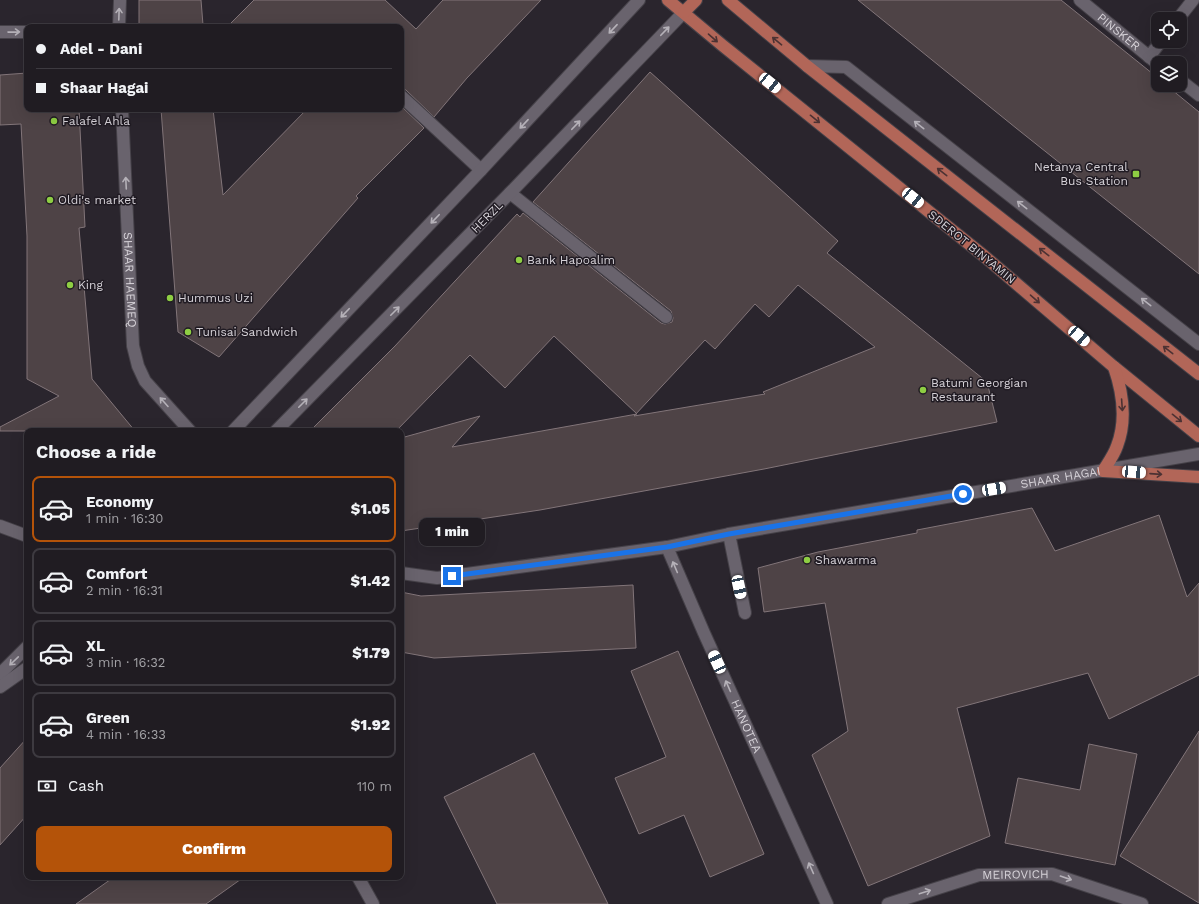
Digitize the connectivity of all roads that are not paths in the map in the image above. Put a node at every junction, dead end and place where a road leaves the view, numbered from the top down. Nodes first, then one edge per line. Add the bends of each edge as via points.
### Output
1 (120, 0) edge
2 (638, 0) edge
3 (668, 0) edge
4 (696, 0) edge
5 (728, 0) edge
6 (1080, 0) edge
7 (1193, 0) edge
8 (684, 12) junction
9 (1184, 12) edge
10 (119, 24) edge
11 (0, 32) edge
12 (24, 32) edge
13 (1151, 58) edge
14 (807, 66) junction
15 (1187, 86) edge
16 (1199, 95) edge
17 (404, 99) edge
18 (122, 112) edge
19 (481, 170) junction
20 (510, 194) junction
21 (666, 317) dead end
22 (1199, 344) edge
23 (1114, 367) junction
24 (1199, 374) edge
25 (187, 428) edge
26 (237, 428) edge
27 (279, 428) edge
28 (1199, 436) edge
29 (1199, 454) edge
30 (1103, 471) junction
31 (1199, 477) edge
32 (0, 526) edge
33 (729, 534) junction
34 (24, 535) edge
35 (667, 547) junction
36 (404, 573) edge
37 (745, 613) dead end
38 (24, 650) edge
39 (24, 670) edge
40 (0, 674) edge
41 (0, 687) edge
42 (360, 880) edge
43 (373, 904) edge
44 (827, 904) edge
45 (888, 904) edge
46 (1142, 904) edge

10 -> 1 street
2 -> 19 street
3 - 8 main road, SDEROT BINYAMIN
4 - 8 main road, HERZL
14 -> 5 main road
6 - 13 street, PINSKER
7 - 9 street
20 -> 8 street, HERZL
8 -> 23 main road, SDEROT BINYAMIN via 984,256
11 -> 12 street
22 -> 14 street via 846,68
24 -> 14 main road
15 - 16 street
17 - 19 street
25 -> 18 street, SHAAR HAEMEQ via 145,381 138,366 134,346
19 -> 26 street
20 - 21 street
27 -> 20 street, HERZL
23 -> 28 main road, SDEROT BINYAMIN
23 -> 30 main road via 1123,408 1122,428 1117,447
29 - 30 street, SHAAR HAGAI
30 -> 31 main road
30 - 33 street, SHAAR HAGAI
32 - 34 street
33 - 35 street, SHAAR HAGAI
33 - 37 street
35 - 36 street, SHAAR HAGAI via 437,578
44 -> 35 street, HANOTEA
38 -> 40 street
39 - 41 street
42 - 43 street
45 -> 46 street, MEIROVICH via 979,875 1052,874

